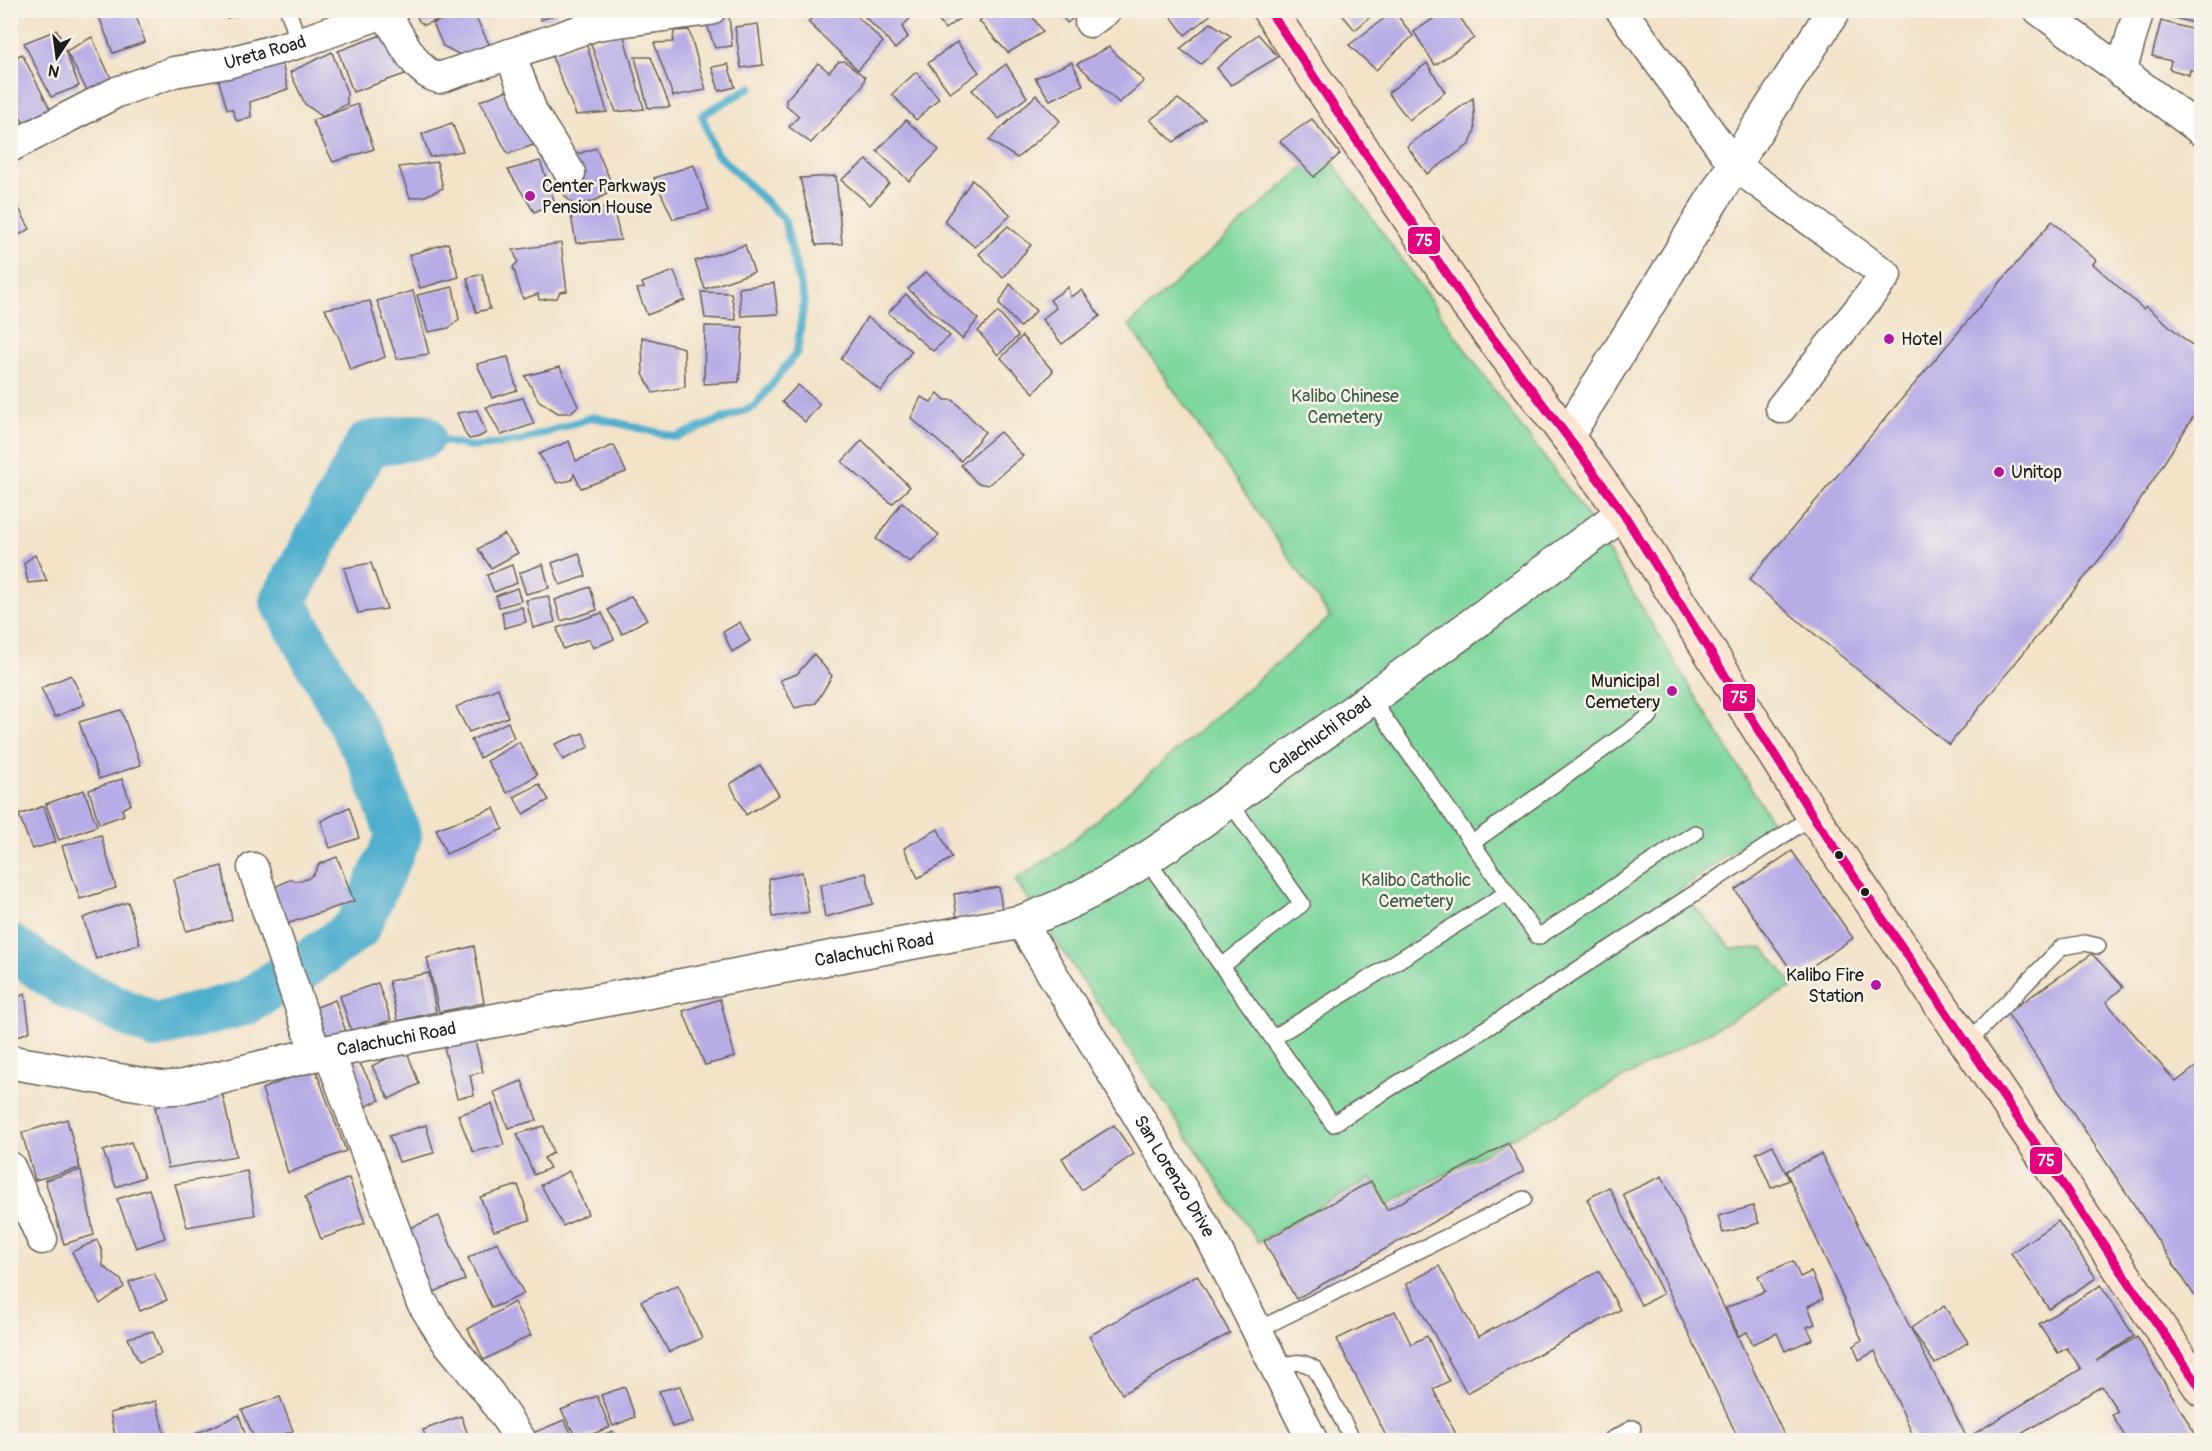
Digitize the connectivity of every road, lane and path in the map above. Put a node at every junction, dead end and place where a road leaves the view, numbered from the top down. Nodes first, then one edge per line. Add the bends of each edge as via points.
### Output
1 (288, 10) edge
2 (710, 10) edge
3 (1269, 10) edge
4 (1621, 10) edge
5 (1833, 10) edge
6 (2039, 10) edge
7 (2139, 10) edge
8 (636, 15) edge
9 (299, 43) junction
10 (510, 54) junction
11 (2121, 72) junction
12 (2202, 131) edge
13 (10, 147) edge
14 (1734, 165) junction
15 (570, 173) dead end
16 (1781, 408) dead end
17 (1567, 436) junction
18 (1623, 513) junction
19 (1371, 699) junction
20 (1650, 716) dead end
21 (1229, 801) junction
22 (1813, 816) junction
23 (1695, 833) dead end
24 (1472, 843) junction
25 (1148, 860) junction
26 (253, 868) dead end
27 (1507, 893) junction
28 (1021, 922) junction
29 (2098, 946) dead end
30 (1222, 966) junction
31 (1273, 1038) junction
32 (1967, 1043) junction
33 (322, 1053) junction
34 (10, 1062) edge
35 (10, 1167) edge
36 (1524, 1199) dead end
37 (42, 1239) dead end
38 (1257, 1330) junction
39 (1277, 1370) junction
40 (2202, 1390) edge
41 (1633, 1428) dead end
42 (521, 1440) edge
43 (1312, 1440) edge
44 (1353, 1440) edge
45 (1611, 1440) edge

1 - 9 lane
2 - 8 street, Ureta Road
3 - 17 main road via 1466,303
4 - 14 street
5 - 14 street
6 - 11 street
7 - 11 street
8 - 10 street, Ureta Road
9 - 10 street, Ureta Road via 384,16 430,76 440,78
9 - 13 street, Ureta Road via 227,63 174,72 117,92
10 - 15 street via 533,114
11 - 12 street
14 - 16 street via 1886,275
14 - 17 street
17 - 18 main road
18 - 19 street, Calachuchi Road
18 - 22 main road
19 - 21 street, Calachuchi Road
19 - 24 lane
20 - 24 lane
21 - 25 street, Calachuchi Road
21 - 30 lane via 1302,904
22 - 31 lane via 1333,1124
22 - 32 main road
23 - 27 lane via 1538,937
24 - 27 lane
25 - 28 street, Calachuchi Road via 1055,910
25 - 30 lane
26 - 33 street
27 - 31 lane
28 - 33 street, Calachuchi Road
28 - 38 street, San Lorenzo Drive via 1207,1230
29 - 32 lane via 2085,943 2062,947
30 - 31 lane
32 - 40 main road
33 - 34 street, Calachuchi Road via 164,1088
33 - 42 street via 421,1301
35 - 37 street
36 - 38 lane
38 - 39 street, San Lorenzo Drive
39 - 43 street, San Lorenzo Drive
39 - 44 lane via 1296,1361 1315,1369
41 - 45 lane

